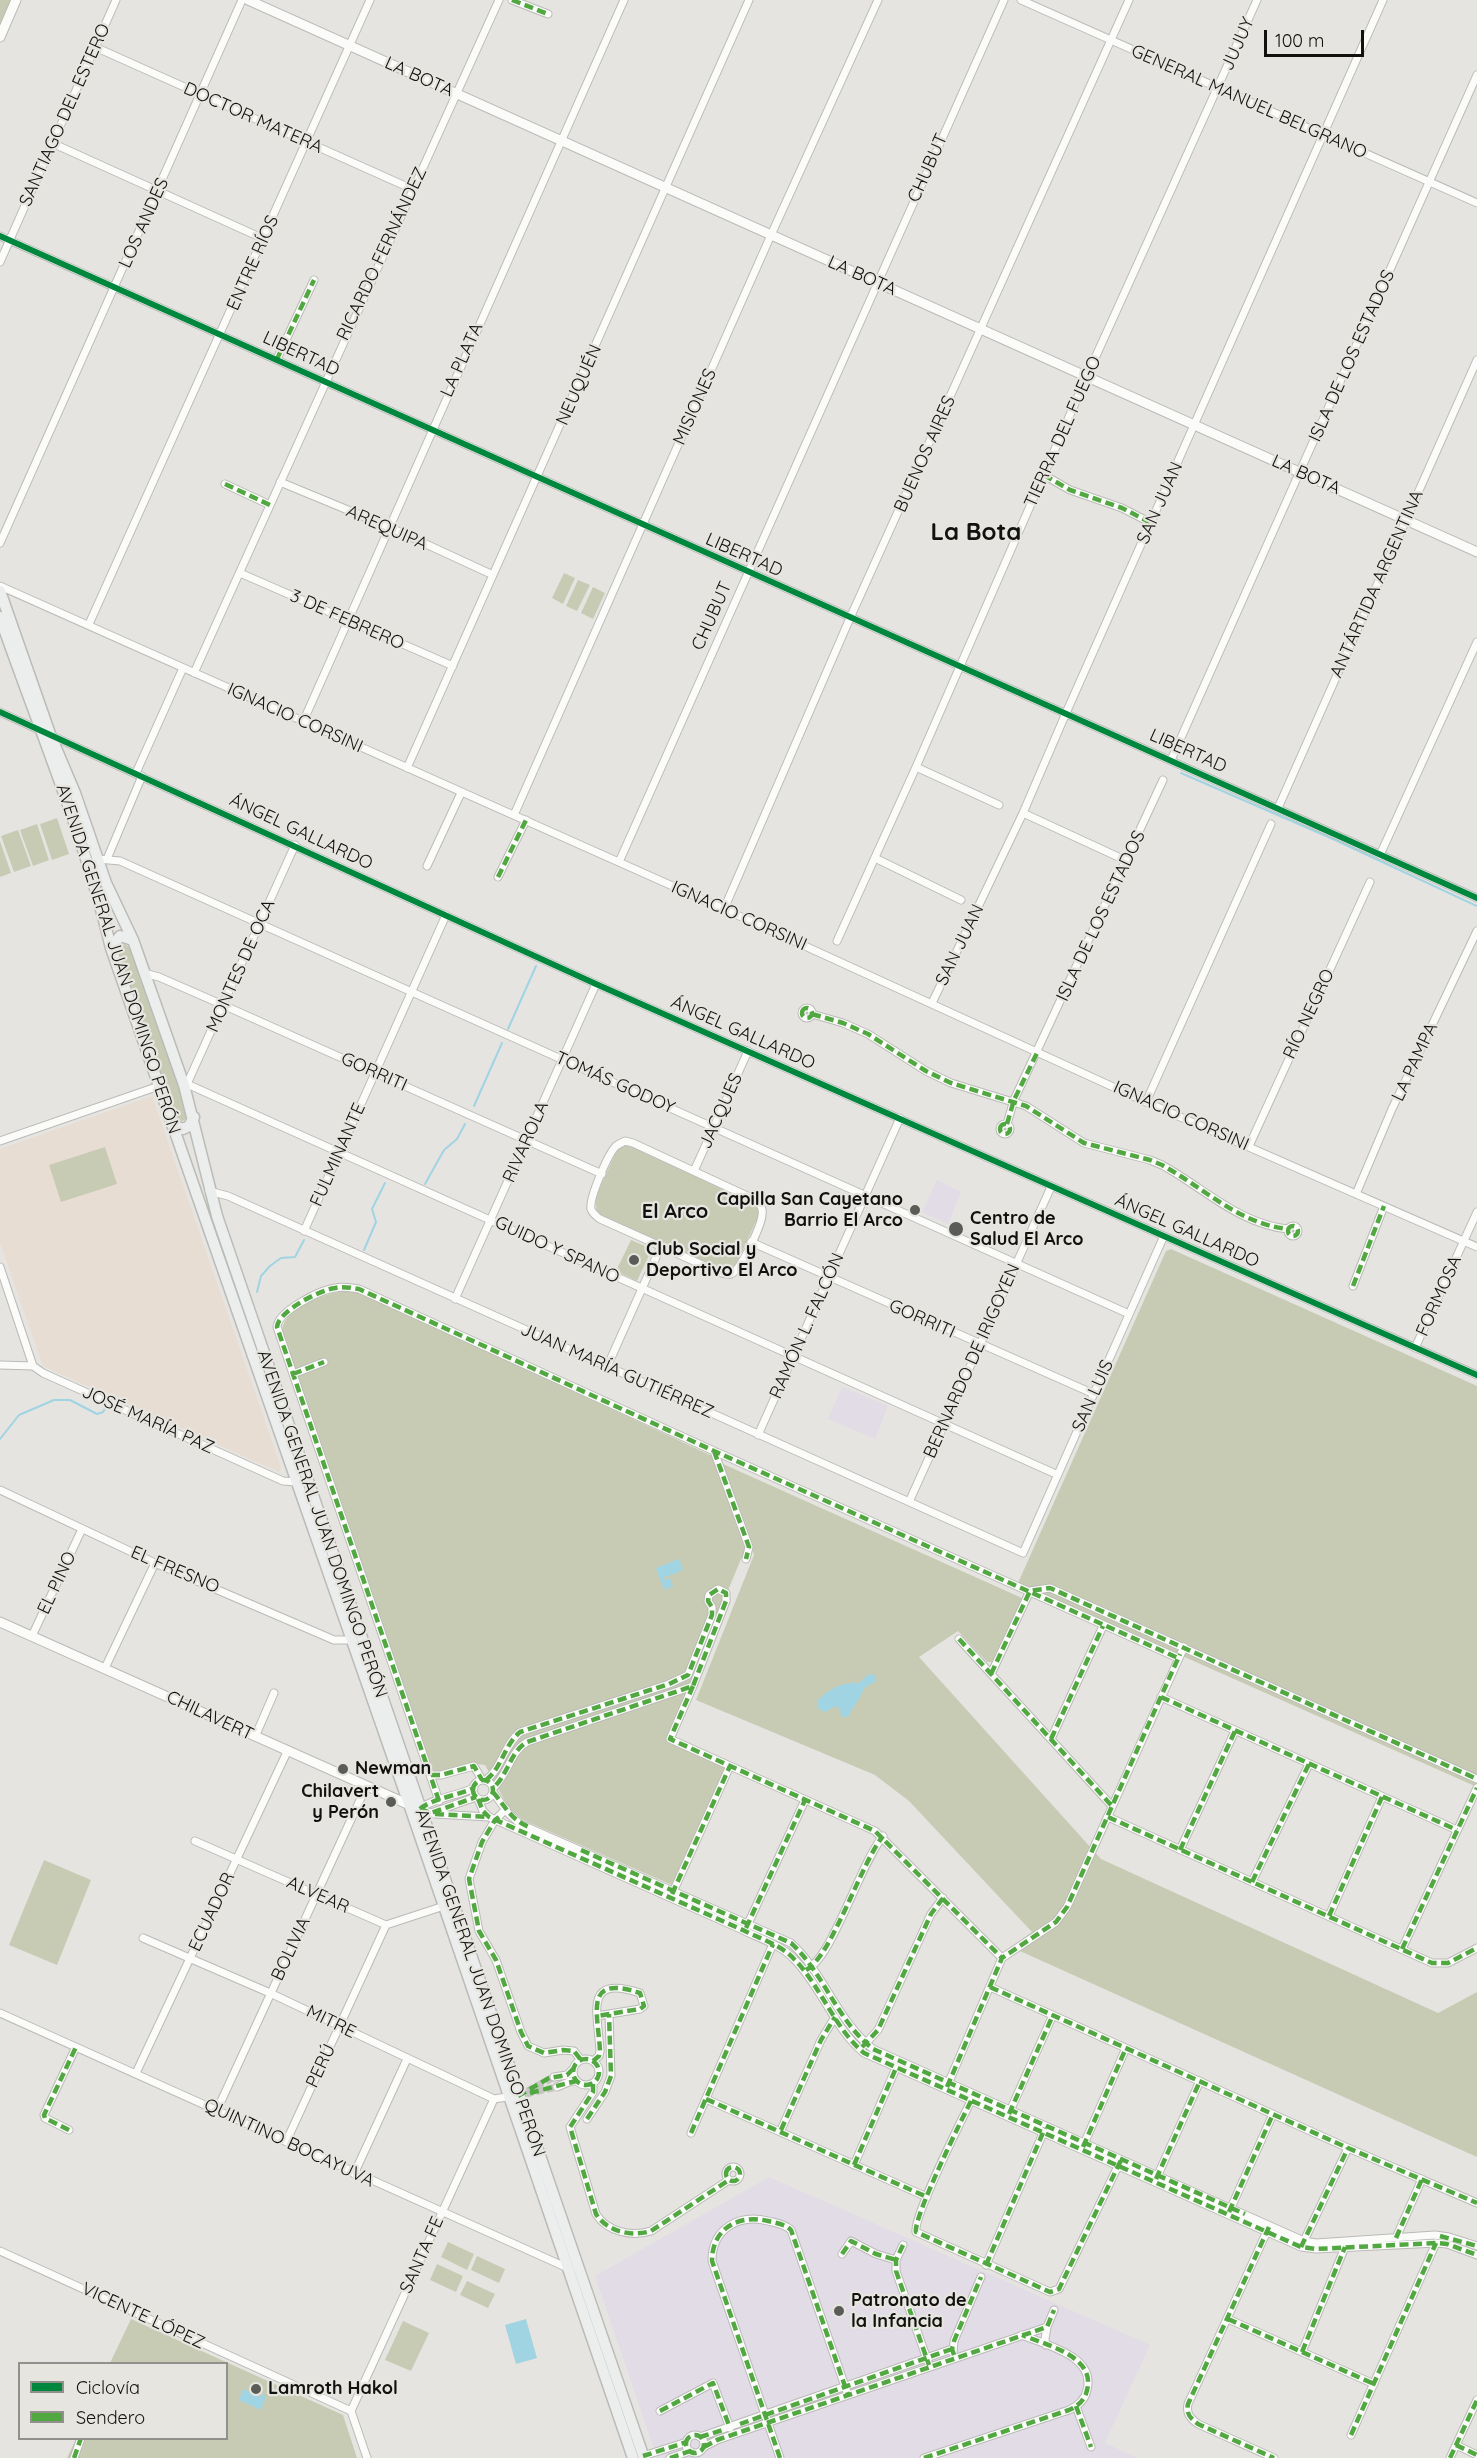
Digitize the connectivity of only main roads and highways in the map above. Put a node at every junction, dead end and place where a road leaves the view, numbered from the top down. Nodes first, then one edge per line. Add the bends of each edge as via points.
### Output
1 (0, 591) edge
2 (0, 617) edge
3 (133, 940) junction
4 (111, 948) junction
5 (194, 1117) junction
6 (172, 1125) junction
7 (415, 1808) junction
8 (513, 2096) junction
9 (640, 2458) edge

1 - 3 main road, AVENIDA GENERAL JUAN DOMINGO PERÓN via 50,734 102,859 106,883
2 - 4 main road, AVENIDA GENERAL JUAN DOMINGO PERÓN via 88,861
3 - 4 main road via 120,936
3 - 5 main road, AVENIDA GENERAL JUAN DOMINGO PERÓN via 186,1084
4 - 6 main road, AVENIDA GENERAL JUAN DOMINGO PERÓN
5 - 6 main road via 183,1129
5 - 7 main road, AVENIDA GENERAL JUAN DOMINGO PERÓN via 210,1191
6 - 7 main road, AVENIDA GENERAL JUAN DOMINGO PERÓN via 352,1640
7 - 8 main road, AVENIDA GENERAL JUAN DOMINGO PERÓN
7 - 8 main road, AVENIDA GENERAL JUAN DOMINGO PERÓN via 444,1906
8 - 9 main road, AVENIDA GENERAL JUAN DOMINGO PERÓN

